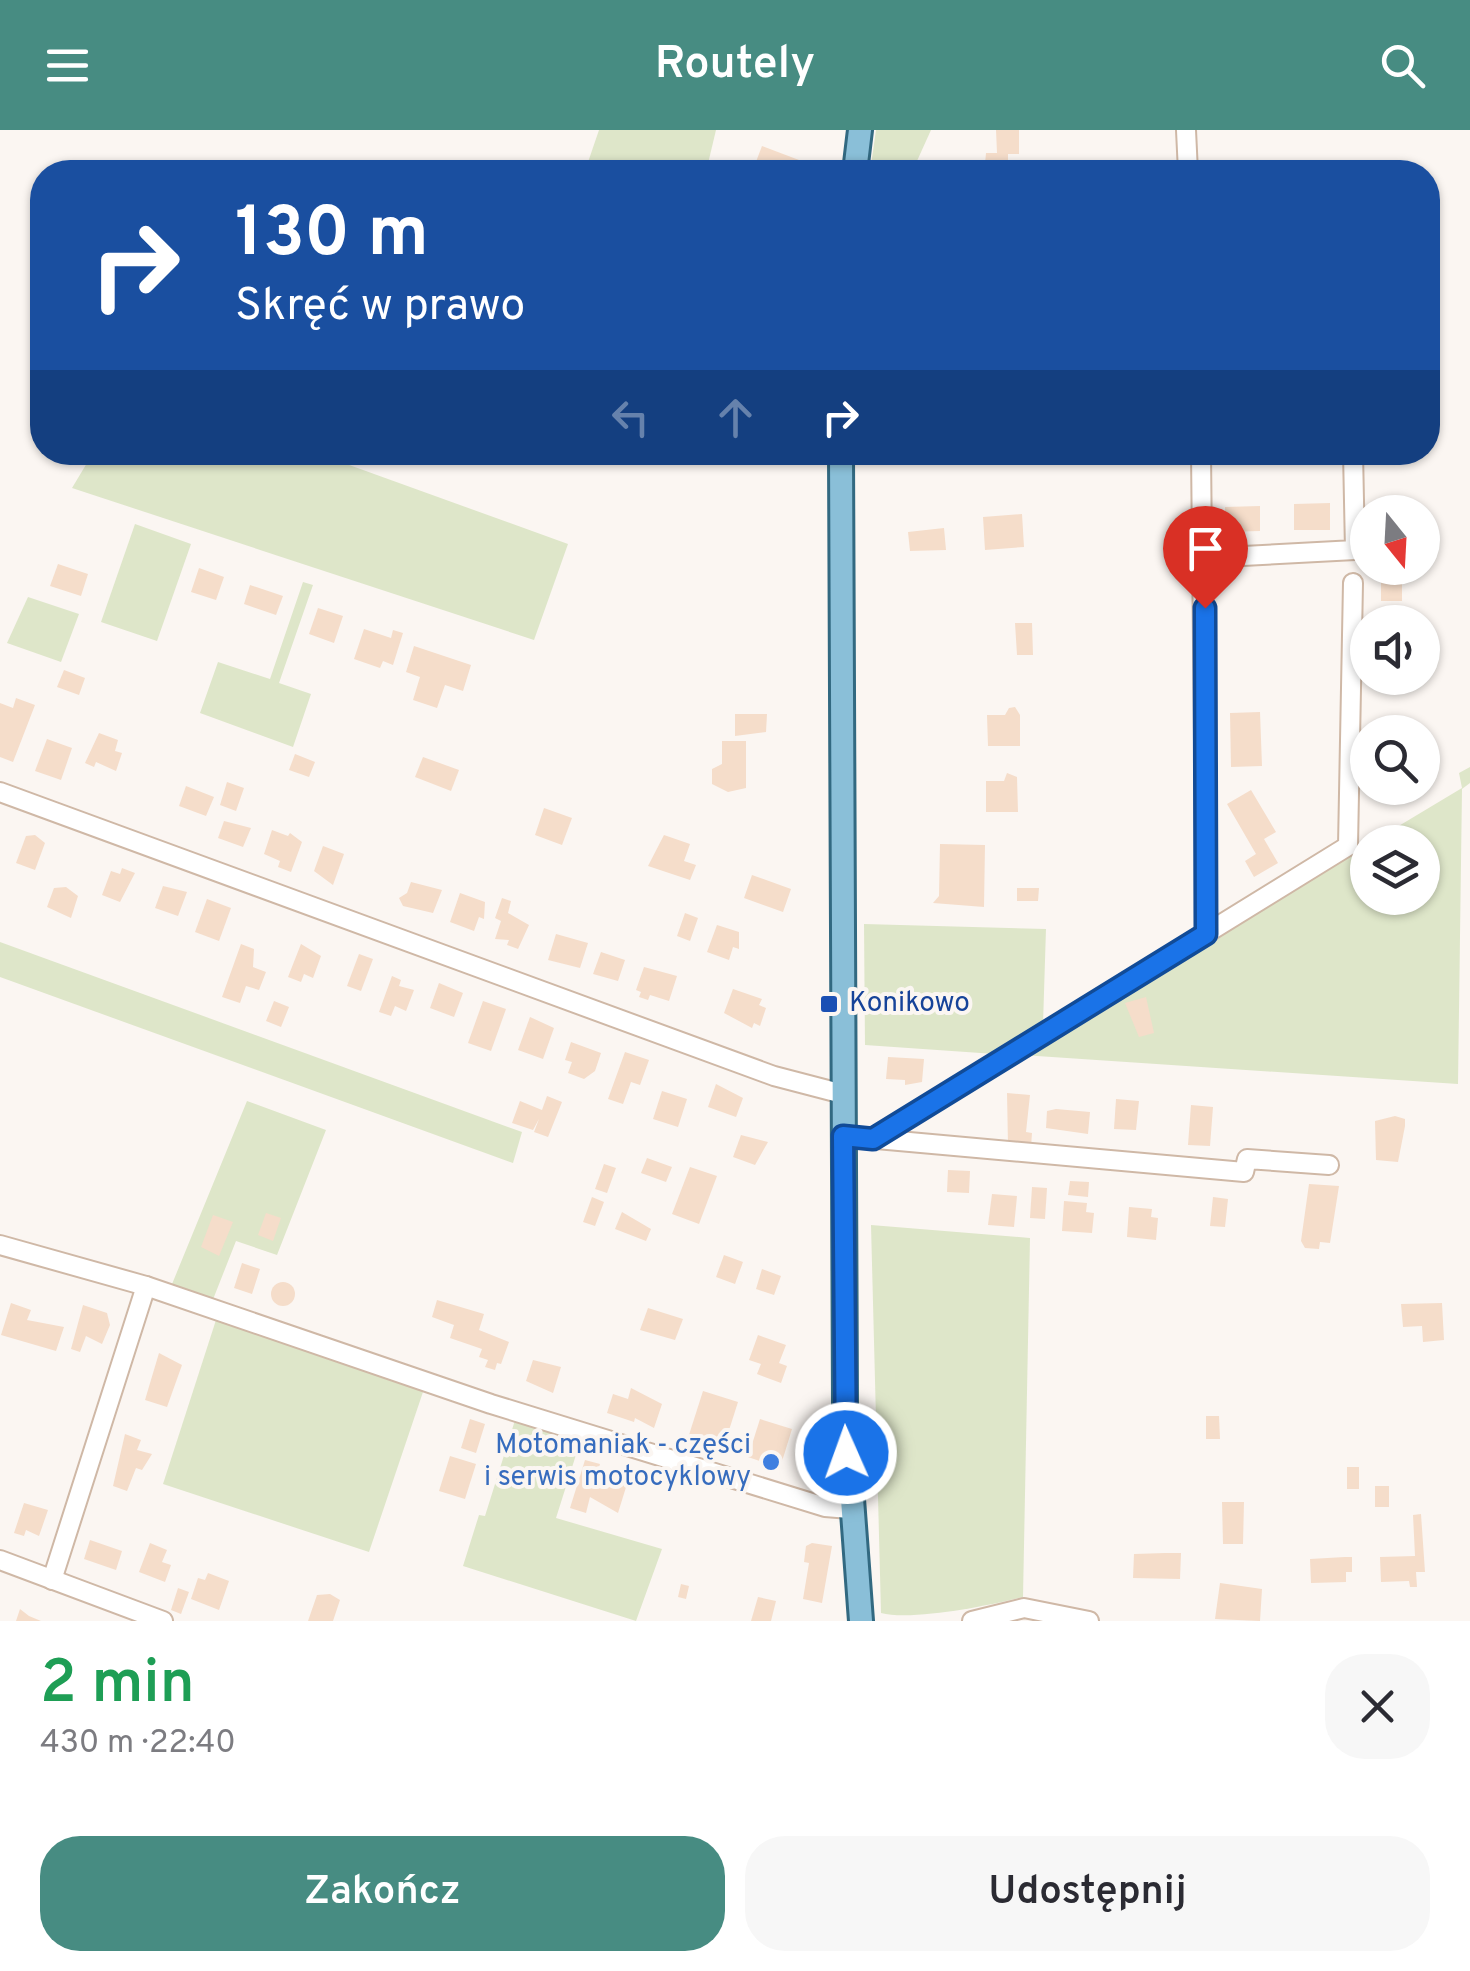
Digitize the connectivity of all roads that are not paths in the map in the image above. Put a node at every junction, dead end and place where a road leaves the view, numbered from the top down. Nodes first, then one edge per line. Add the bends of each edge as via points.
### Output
1 (860, 130) edge
2 (1186, 130) edge
3 (856, 160) edge
4 (1187, 160) edge
5 (841, 465) edge
6 (1201, 465) edge
7 (1353, 465) edge
8 (1205, 558) junction
9 (1353, 585) edge
10 (0, 792) edge
11 (1206, 934) junction
12 (843, 1094) junction
13 (843, 1136) junction
14 (873, 1139) junction
15 (1329, 1165) dead end
16 (0, 1245) edge
17 (146, 1286) junction
18 (850, 1509) junction
19 (0, 1560) edge
20 (52, 1580) junction
21 (164, 1621) edge
22 (861, 1621) edge
23 (972, 1621) edge
24 (1089, 1621) edge

1 - 3 main road
2 - 4 street
5 - 12 main road
6 - 8 street
7 - 8 street via 1356,550
8 - 11 street
9 - 11 street via 1348,846
10 - 12 street via 774,1076
11 - 14 street
12 - 13 main road
13 - 14 street
13 - 18 main road
14 - 15 street via 1244,1172 1246,1159
16 - 17 street
17 - 18 street via 491,1404
17 - 20 street
18 - 22 main road
19 - 20 street
20 - 21 street
23 - 24 street via 1024,1608

